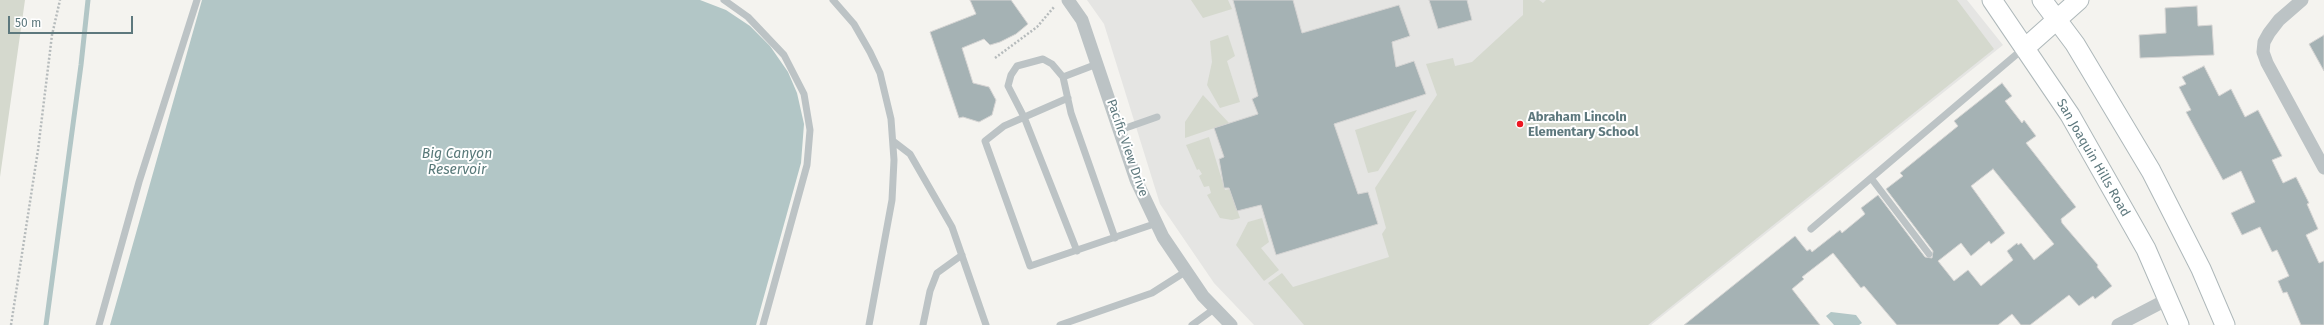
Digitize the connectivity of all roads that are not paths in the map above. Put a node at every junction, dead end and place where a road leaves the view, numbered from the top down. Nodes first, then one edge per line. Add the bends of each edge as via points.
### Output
1 (196, 0) edge
2 (724, 0) edge
3 (833, 0) edge
4 (1992, 0) edge
5 (2042, 0) edge
6 (2079, 0) edge
7 (2302, 0) edge
8 (1073, 2) edge
9 (2056, 19) junction
10 (2025, 48) junction
11 (1098, 64) junction
12 (1063, 77) junction
13 (1068, 98) junction
14 (1024, 117) junction
15 (1157, 117) dead end
16 (1120, 130) junction
17 (892, 141) junction
18 (2324, 168) edge
19 (1871, 178) junction
20 (1157, 224) junction
21 (1811, 229) dead end
22 (1115, 238) junction
23 (1077, 251) junction
24 (1929, 254) dead end
25 (962, 255) junction
26 (1185, 272) junction
27 (2168, 299) junction
28 (1214, 309) junction
29 (99, 325) edge
30 (762, 325) edge
31 (869, 325) edge
32 (923, 325) edge
33 (986, 325) edge
34 (1060, 325) edge
35 (1192, 325) edge
36 (1231, 325) edge
37 (2118, 325) edge
38 (2178, 325) edge
39 (2225, 325) edge

1 - 29 lane via 139,182
2 - 30 lane via 748,17 784,55 804,94 810,130 807,165
3 - 17 lane via 854,24 880,73
4 - 10 main road, San Joaquin Hills Road
5 - 9 main road
6 - 9 main road
7 - 18 street via 2279,20 2269,33 2264,42 2263,52
8 - 11 street, Pacific View Drive
9 - 10 main road
9 - 39 main road via 2075,44 2151,171 2201,269
10 - 19 lane
10 - 27 main road, San Joaquin Hills Road via 2070,115 2146,249
11 - 12 lane
11 - 16 street, Pacific View Drive
12 - 13 lane
12 - 14 lane via 1052,64 1043,59 1017,66 1008,86
13 - 14 lane
13 - 22 lane
14 - 23 lane
14 - 23 lane via 1004,126 985,141 1030,266
15 - 16 lane
16 - 20 street, Pacific View Drive via 1136,180
17 - 25 lane via 910,154 952,227
17 - 31 lane via 892,200
19 - 21 lane
19 - 24 lane
20 - 22 lane
20 - 26 street, Pacific View Drive
22 - 23 lane
25 - 32 lane via 937,273 930,291
25 - 33 lane
26 - 28 street, Pacific View Drive
26 - 34 lane via 1152,293
27 - 37 street
27 - 38 main road, San Joaquin Hills Road
28 - 35 lane
28 - 36 street, Pacific View Drive

